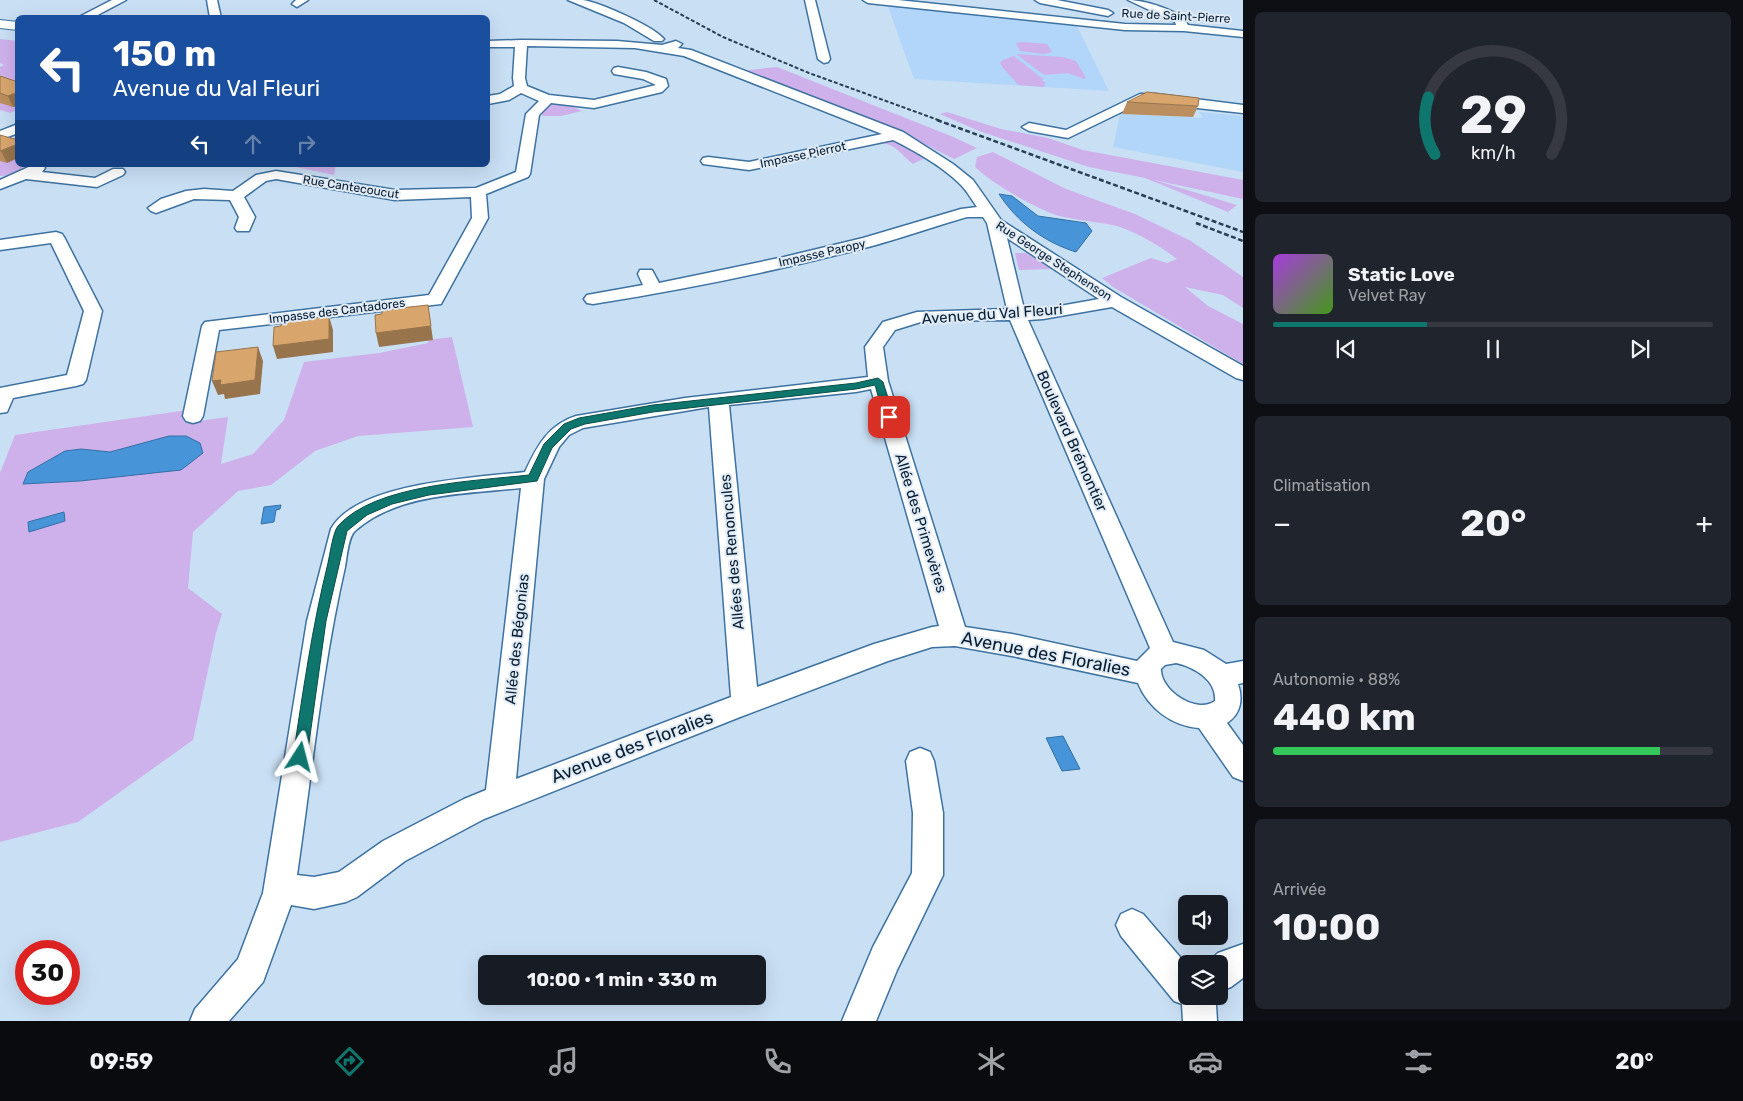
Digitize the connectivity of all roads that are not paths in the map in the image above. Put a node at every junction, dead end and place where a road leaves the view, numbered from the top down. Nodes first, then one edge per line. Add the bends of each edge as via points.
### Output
1 (121, 0) edge
2 (212, 0) edge
3 (573, 0) edge
4 (810, 0) edge
5 (868, 0) edge
6 (1043, 0) edge
7 (1133, 0) edge
8 (88, 15) edge
9 (215, 15) edge
10 (0, 24) edge
11 (15, 26) edge
12 (1169, 28) junction
13 (1184, 28) junction
14 (1243, 34) edge
15 (522, 43) junction
16 (490, 44) edge
17 (660, 44) junction
18 (824, 59) dead end
19 (618, 71) dead end
20 (521, 88) junction
21 (548, 99) junction
22 (490, 100) edge
23 (1243, 109) edge
24 (15, 120) edge
25 (1029, 127) dead end
26 (7, 130) edge
27 (898, 135) junction
28 (708, 161) dead end
29 (39, 167) edge
30 (118, 172) dead end
31 (24, 174) junction
32 (2, 182) edge
33 (478, 192) junction
34 (236, 196) junction
35 (156, 208) dead end
36 (992, 218) junction
37 (243, 228) dead end
38 (0, 245) edge
39 (593, 299) dead end
40 (1115, 301) junction
41 (1017, 315) junction
42 (1243, 374) edge
43 (878, 382) junction
44 (719, 401) junction
45 (0, 407) edge
46 (193, 416) dead end
47 (533, 479) junction
48 (955, 636) junction
49 (1165, 653) junction
50 (1147, 674) junction
51 (1232, 674) edge
52 (745, 704) junction
53 (1207, 717) junction
54 (920, 761) dead end
55 (1243, 768) edge
56 (500, 799) junction
57 (279, 893) junction
58 (1132, 925) dead end
59 (1243, 962) edge
60 (1228, 967) edge
61 (1178, 980) edge
62 (207, 1021) edge
63 (859, 1021) edge

1 - 8 street
2 - 9 street
3 - 17 street, Rue George Stephenson via 648,32
4 - 18 street
5 - 12 street, Rue de Saint-Pierre via 1107,26
6 - 12 street via 1157,22
7 - 13 street via 1180,20
10 - 11 street
12 - 13 street, Rue de Saint-Pierre
13 - 14 street, Rue de Saint-Pierre
15 - 16 street
15 - 17 street
15 - 20 street
17 - 27 street, Rue George Stephenson
19 - 21 street via 658,80 662,86 594,104
20 - 21 street via 534,96
20 - 22 street
21 - 33 street, Rue Cantecoucut via 533,114 523,174
23 - 25 street via 1140,98 1068,134
24 - 26 street
27 - 28 street, Impasse Pierrot via 749,166
27 - 36 street, Rue George Stephenson via 948,166 968,183
29 - 31 street
30 - 31 street via 97,183
31 - 32 street
33 - 34 street, Rue Cantecoucut via 396,195 276,175 261,178
33 - 46 street, Impasse des Cantadores via 480,218 435,300 211,326
34 - 35 street via 206,192 175,198
34 - 37 street via 246,217
36 - 39 street, Impasse Paropy via 966,212 868,242 784,262 650,281
36 - 40 street, Rue George Stephenson
36 - 41 street, Boulevard Brémontier
38 - 45 street via 56,238 93,311 76,380 6,393
40 - 41 street, Avenue du Val Fleuri via 1043,314
40 - 42 street, Rue George Stephenson
41 - 43 street, Avenue du Val Fleuri via 923,316 889,326 874,347
41 - 49 street, Boulevard Brémontier
43 - 44 street
43 - 48 street, Allée des Primevères
44 - 47 street via 653,408 583,420 568,426 547,446
44 - 52 street, Allées des Renoncules
47 - 56 street, Allée des Bégonias
47 - 57 street via 429,491 389,500 363,512 342,529 320,621
48 - 50 street, Avenue des Floralies
48 - 52 street, Avenue des Floralies via 932,637 883,652
49 - 50 street via 1148,664
49 - 51 street via 1188,655
50 - 53 street via 1156,695 1167,704 1180,712
51 - 53 street via 1227,708 1219,715
52 - 56 street, Avenue des Floralies
53 - 55 street
54 - 63 street via 928,813 927,875 885,959
56 - 57 street, Avenue des Floralies via 394,851 346,886 314,892 290,889
57 - 62 street via 251,970
58 - 61 street
59 - 60 street

